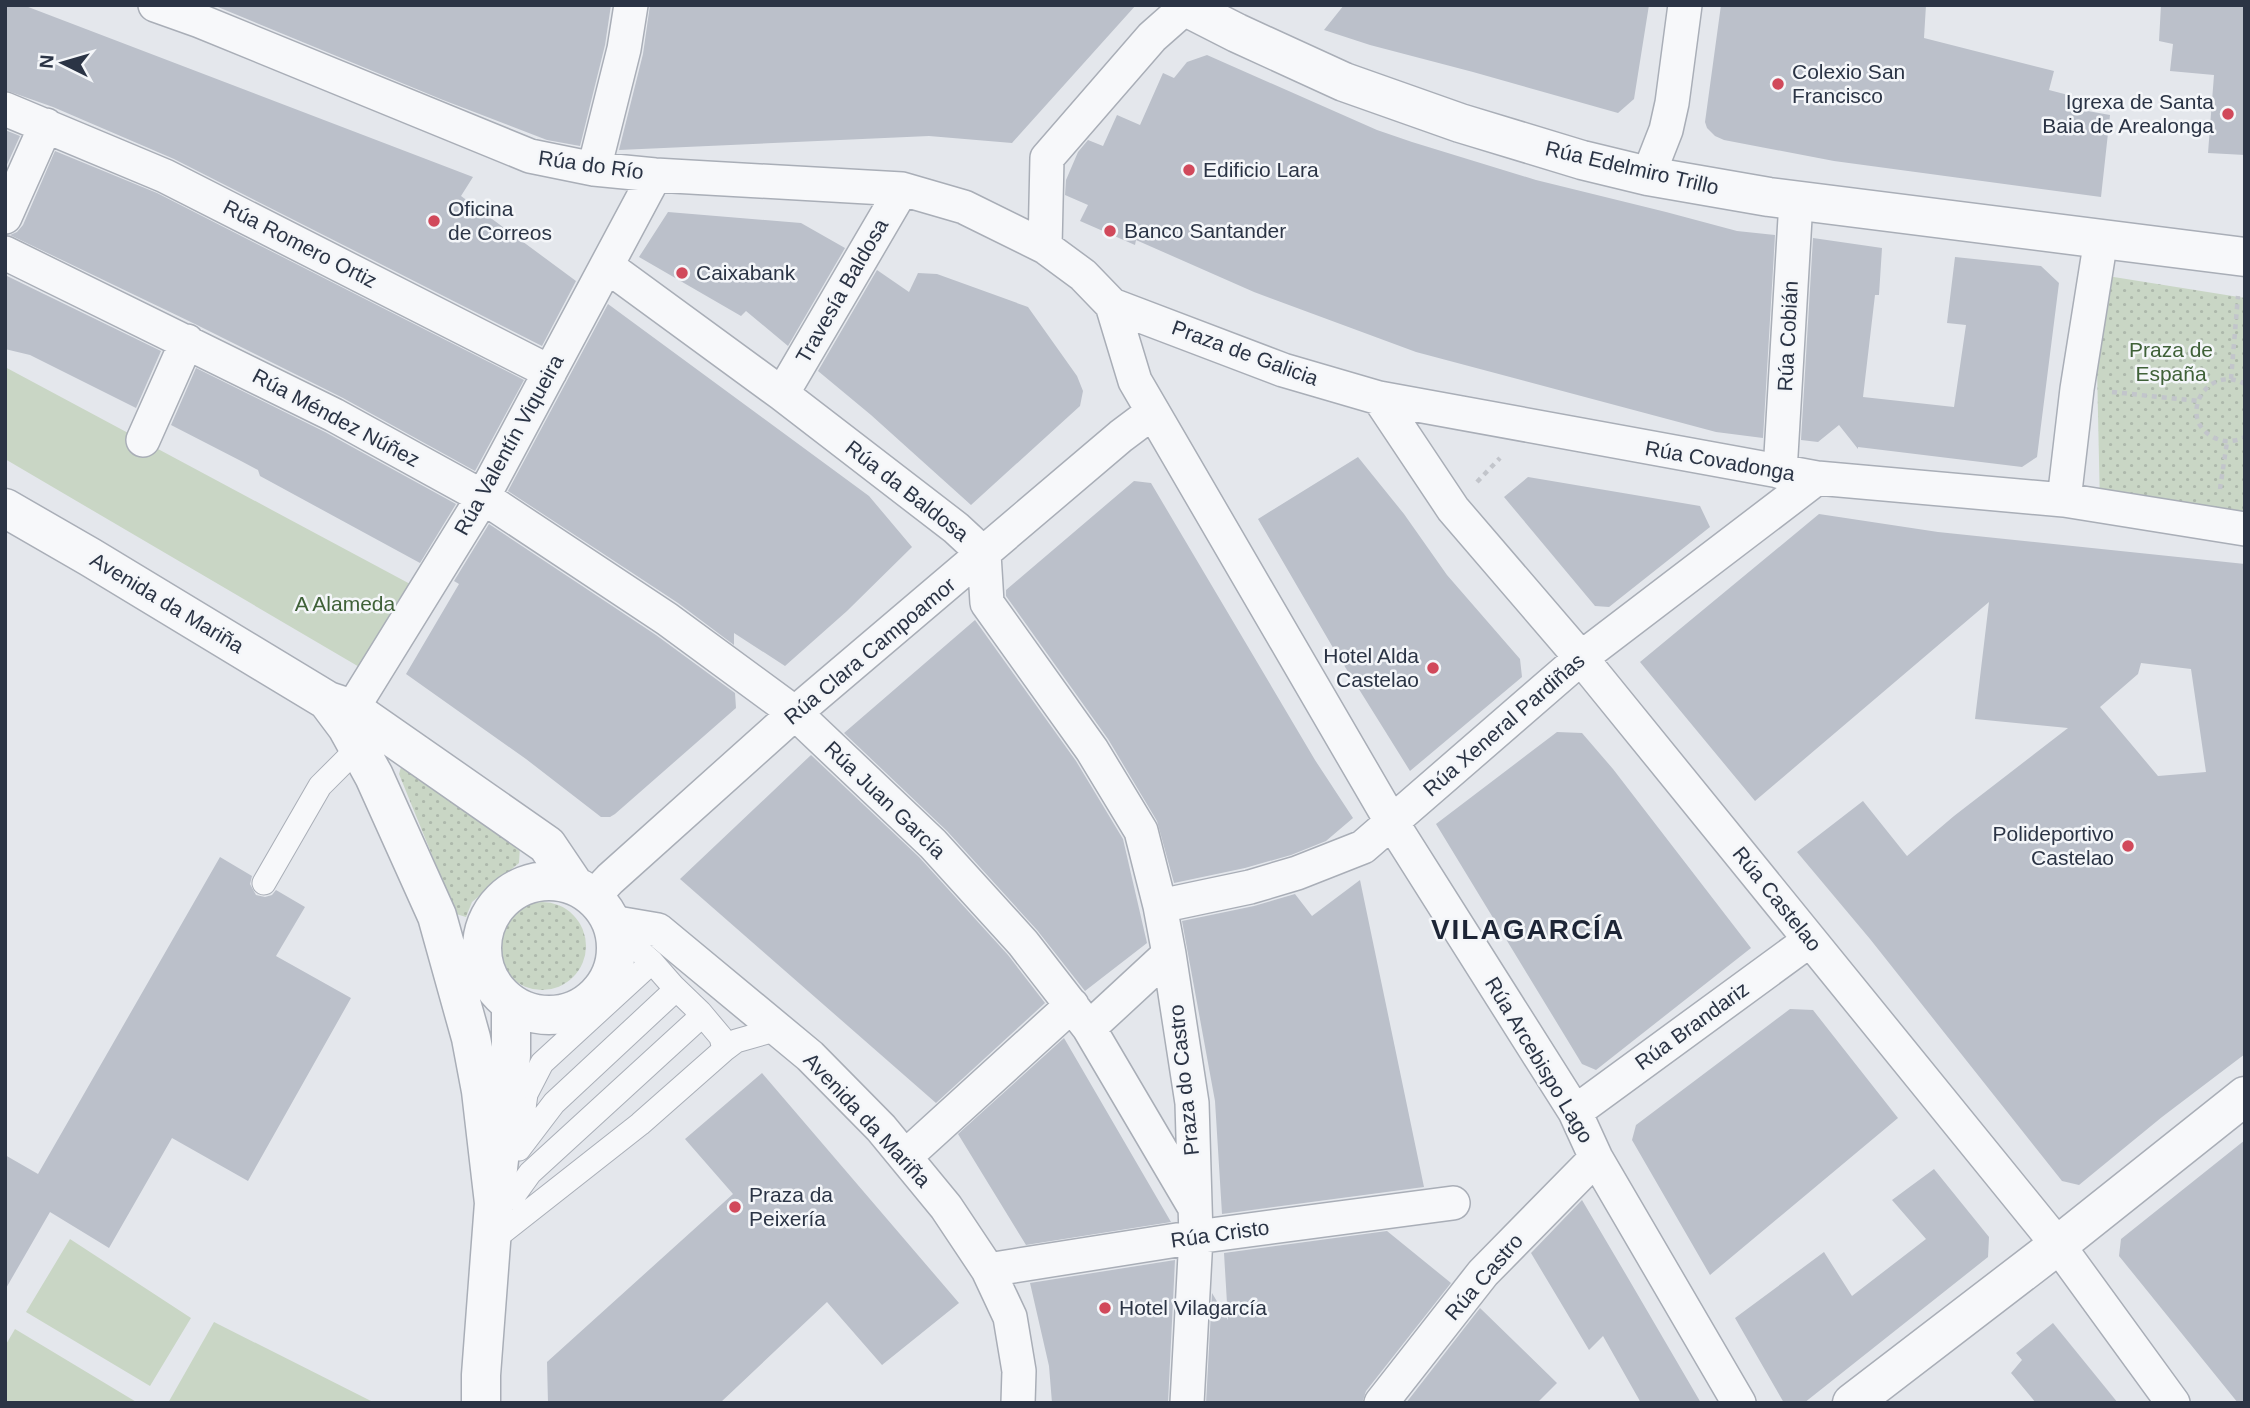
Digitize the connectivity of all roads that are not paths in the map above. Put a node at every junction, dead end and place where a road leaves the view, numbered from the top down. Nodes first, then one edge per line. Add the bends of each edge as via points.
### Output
1 (155, 5) edge
2 (631, 5) edge
3 (1685, 5) edge
4 (1187, 6) edge
5 (5, 109) edge
6 (46, 125) junction
7 (594, 169) junction
8 (655, 175) junction
9 (1648, 176) junction
10 (902, 189) junction
11 (1796, 201) junction
12 (5, 217) edge
13 (2101, 239) junction
14 (1045, 247) junction
15 (5, 253) edge
16 (607, 266) junction
17 (2242, 275) edge
18 (1112, 305) junction
19 (187, 341) junction
20 (550, 372) junction
21 (782, 394) junction
22 (1379, 398) junction
23 (1153, 412) junction
24 (143, 440) dead end
25 (1780, 472) junction
26 (1817, 478) junction
27 (484, 498) junction
28 (2064, 500) junction
29 (5, 508) edge
30 (2229, 527) edge
31 (1227, 540) joint
32 (984, 554) junction
33 (1581, 658) junction
34 (340, 705) junction
35 (795, 713) junction
36 (359, 747) junction
37 (420, 755) junction
38 (1391, 821) junction
39 (264, 883) dead end
40 (1160, 906) junction
41 (598, 908) junction
42 (437, 916) junction
43 (1810, 940) junction
44 (1169, 954) junction
45 (652, 962) junction
46 (485, 971) junction
47 (673, 986) junction
48 (511, 1004) junction
49 (701, 1012) junction
50 (1081, 1017) junction
51 (778, 1029) junction
52 (471, 1038) junction
53 (724, 1049) junction
54 (2245, 1096) edge
55 (1575, 1112) junction
56 (519, 1149) junction
57 (905, 1157) junction
58 (1596, 1158) junction
59 (1453, 1203) dead end
60 (500, 1220) junction
61 (1196, 1222) junction
62 (2058, 1245) junction
63 (988, 1270) junction
64 (481, 1403) edge
65 (1018, 1403) edge
66 (1187, 1403) edge
67 (1381, 1403) edge
68 (1739, 1403) edge
69 (1852, 1403) edge
70 (2172, 1403) edge

1 - 7 street, Rúa do Río via 530,156
2 - 7 street
3 - 9 street via 1672,103
4 - 9 street, Rúa Edelmiro Trillo via 1344,82 1460,123
4 - 14 street via 1152,37 1047,158
5 - 6 street, Rúa Romero Ortiz
6 - 12 street
6 - 20 street, Rúa Romero Ortiz via 165,176
7 - 8 street, Rúa do Río
8 - 10 street, Rúa do Río
8 - 16 street, Rúa Valentín Viqueira
9 - 11 street, Rúa Edelmiro Trillo
10 - 14 street, Rúa do Río via 964,207
10 - 21 street, Travesía Baldosa
11 - 13 street, Rúa Edelmiro Trillo
11 - 25 street, Rúa Cobián
13 - 17 street
13 - 28 street
14 - 18 street, Praza de Galicia via 1083,275
15 - 19 street, Rúa Méndez Núñez
16 - 20 street, Rúa Valentín Viqueira
16 - 21 street, Rúa da Baldosa
18 - 22 street, Praza de Galicia via 1283,370
18 - 23 street, Praza de Galicia via 1135,381
19 - 24 street
19 - 27 street, Rúa Méndez Núñez
20 - 27 street, Rúa Valentín Viqueira
21 - 32 street, Rúa da Baldosa
22 - 25 street, Rúa Covadonga
22 - 33 street, Rúa Castelao via 1453,509
23 - 31 street, Praza de Galicia
23 - 32 street, Rúa Clara Campoamor
25 - 26 street, Rúa Covadonga
26 - 28 street, Rúa Covadonga
26 - 33 street, Rúa Xeneral Pardiñas
27 - 34 street, Rúa Valentín Viqueira
27 - 35 street, Rúa Juan García via 667,619
28 - 30 street
29 - 34 street, Avenida da Mariña
31 - 38 street, Rúa Arcebispo Lago
32 - 35 street, Rúa Clara Campoamor
32 - 40 street, Rúa da Baldosa via 987,603 1092,750 1141,831
33 - 38 street, Rúa Xeneral Pardiñas
33 - 43 street, Rúa Castelao
34 - 36 street, Avenida da Mariña
34 - 37 street, Avenida da Mariña
35 - 41 street, Rúa Clara Campoamor via 610,879
35 - 50 street, Rúa Juan García via 933,844 1023,943
36 - 37 street via 377,741
36 - 39 lane via 320,786
36 - 42 street, Avenida da Mariña
37 - 41 street, Avenida da Mariña via 547,845
38 - 40 street, Rúa Xeneral Pardiñas via 1363,847 1297,873
38 - 55 street, Rúa Arcebispo Lago
40 - 44 street, Praza do Castro
41 - 45 lane
41 - 46 street via 555,880 517,888 489,915 482,933
41 - 48 street via 616,948 604,988 571,1012 551,1016
41 - 51 street, Avenida da Mariña via 659,930
42 - 46 street, Avenida da Mariña via 469,958
42 - 52 street, Avenida da Mariña
43 - 55 street, Rúa Brandariz
43 - 62 street, Rúa Castelao
44 - 50 street
44 - 61 street, Praza do Castro via 1192,1103
45 - 47 lane
45 - 56 lane via 542,1063 526,1094
46 - 48 street
46 - 52 street, Avenida da Mariña via 474,1001
47 - 49 lane
47 - 56 lane via 670,995 554,1103
48 - 60 street, Avenida da Mariña
49 - 53 lane via 721,1037
49 - 60 lane via 530,1173
50 - 57 street
50 - 61 street, Praza do Castro
51 - 53 lane
51 - 57 street, Avenida da Mariña via 810,1056
52 - 60 street, Avenida da Mariña
53 - 60 lane via 640,1124
54 - 62 street
55 - 58 street, Rúa Arcebispo Lago
56 - 60 lane
57 - 63 street, Avenida da Mariña
58 - 67 street, Rúa Castro via 1482,1273
58 - 68 street, Rúa Arcebispo Lago
59 - 61 street, Rúa Cristo
60 - 64 street, Avenida da Mariña
61 - 63 street, Rúa Cristo
61 - 66 street
62 - 69 street
62 - 70 street, Rúa Castelao
63 - 65 street, Avenida da Mariña via 1010,1317 1019,1371

